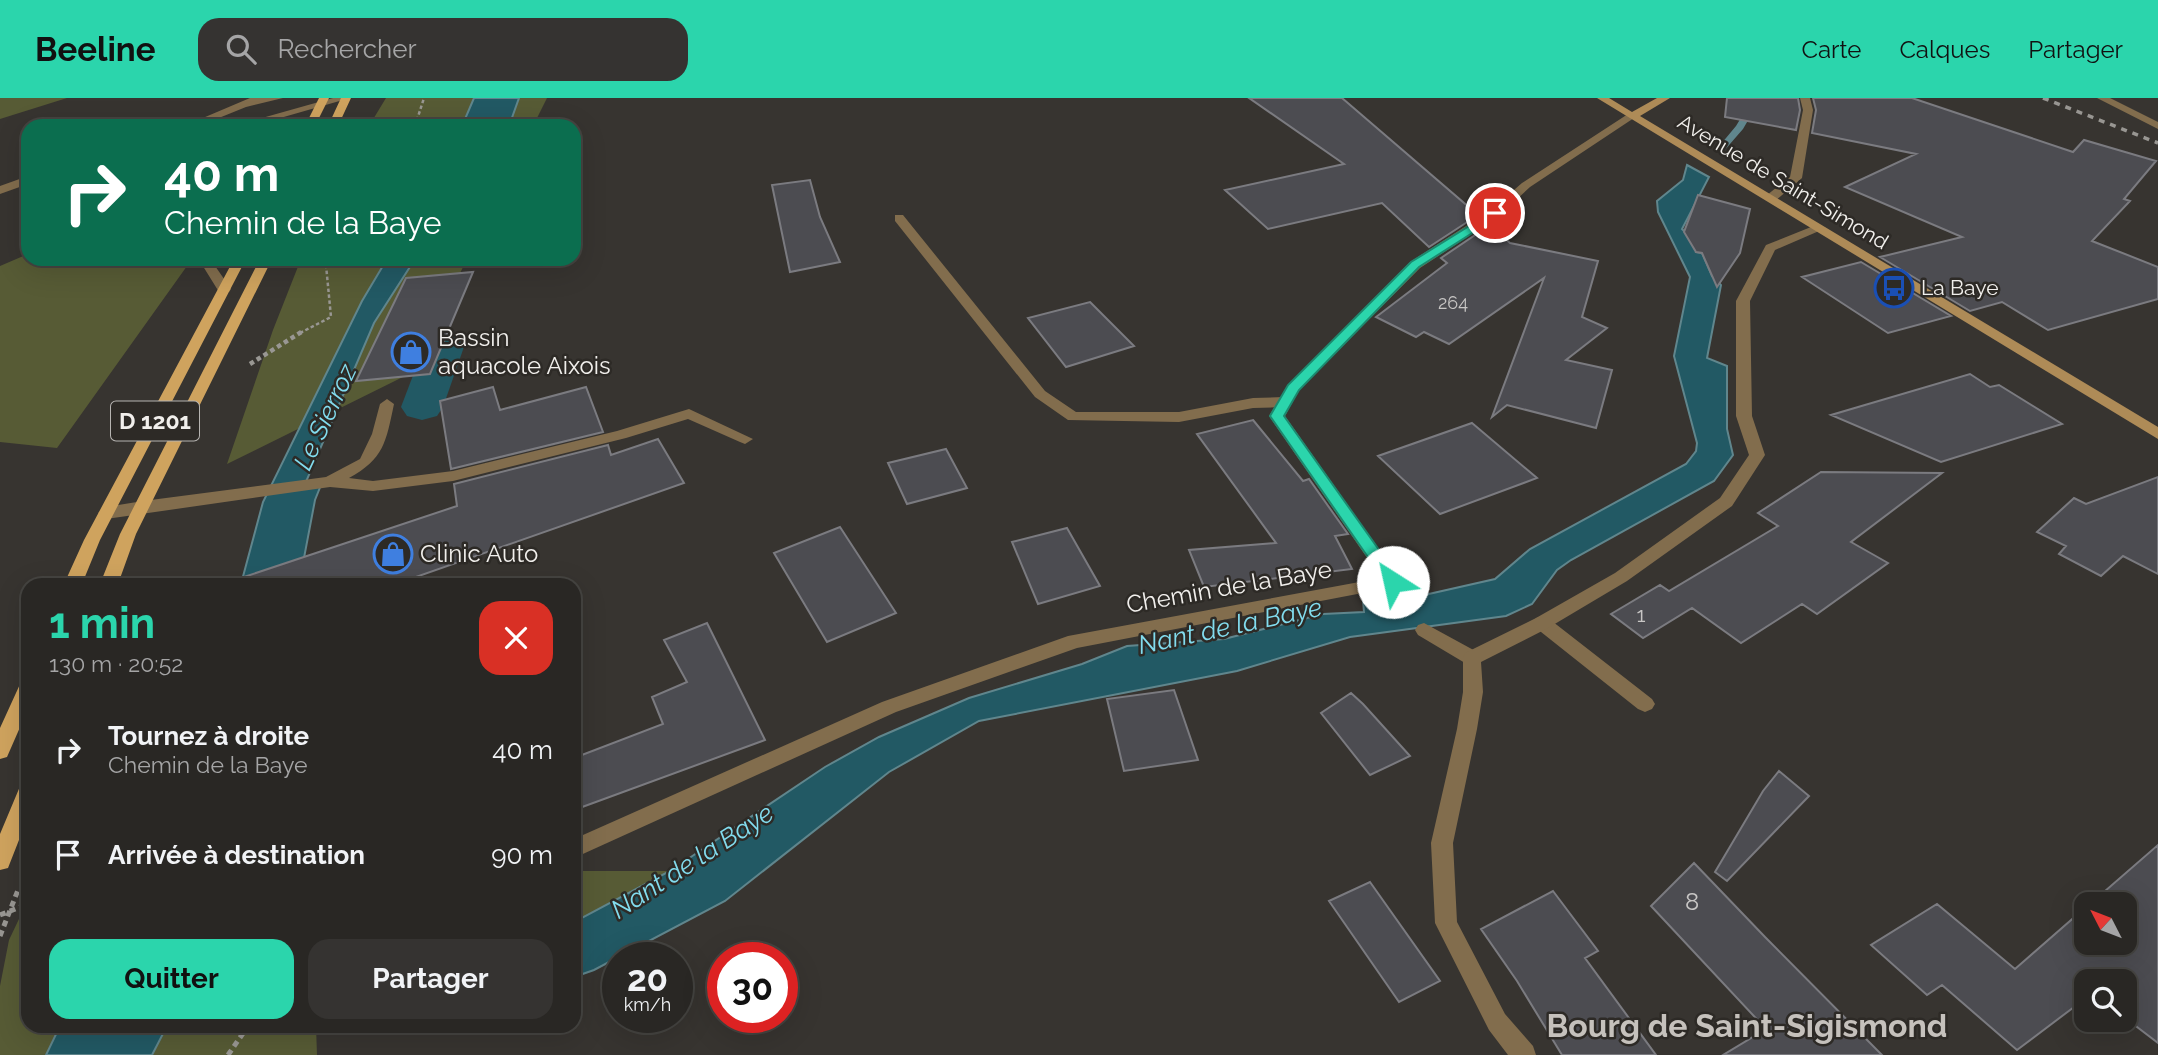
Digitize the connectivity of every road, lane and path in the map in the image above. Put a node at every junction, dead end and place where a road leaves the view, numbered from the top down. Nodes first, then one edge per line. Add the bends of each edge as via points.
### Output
1 (259, 98) edge
2 (278, 98) edge
3 (346, 98) edge
4 (424, 98) edge
5 (1602, 98) edge
6 (1665, 98) edge
7 (1805, 98) edge
8 (2102, 98) edge
9 (322, 102) edge
10 (237, 106) junction
11 (1632, 116) junction
12 (206, 119) edge
13 (263, 119) edge
14 (314, 119) edge
15 (336, 119) edge
16 (417, 119) edge
17 (2158, 126) edge
18 (21, 182) edge
19 (0, 190) edge
20 (1771, 198) junction
21 (899, 218) dead end
22 (1820, 228) junction
23 (209, 266) edge
24 (236, 266) edge
25 (263, 266) edge
26 (326, 266) edge
27 (224, 289) junction
28 (242, 370) dead end
29 (1284, 402) junction
30 (387, 404) dead end
31 (2158, 434) edge
32 (745, 439) dead end
33 (330, 482) junction
34 (143, 506) junction
35 (106, 513) junction
36 (76, 578) edge
37 (112, 578) edge
38 (1542, 623) junction
39 (1424, 630) dead end
40 (1472, 658) junction
41 (21, 703) edge
42 (1645, 704) dead end
43 (0, 751) edge
44 (21, 808) edge
45 (581, 846) edge
46 (0, 861) edge
47 (18, 888) dead end
48 (21, 907) edge
49 (9, 911) junction
50 (0, 915) edge
51 (0, 936) edge
52 (243, 1033) edge
53 (228, 1055) edge
54 (1524, 1055) edge

1 - 10 street
2 - 10 street
3 - 9 street
3 - 15 main road
4 - 16 path
5 - 11 main road, Avenue de Saint-Simond
6 - 11 main road
7 - 20 street via 1808,110 1796,178
8 - 17 street
9 - 13 street
9 - 14 main road
10 - 12 street
11 - 20 main road, Avenue de Saint-Simond
11 - 29 street via 1415,265
18 - 19 street
20 - 22 main road, Avenue de Saint-Simond
21 - 29 street via 1040,394 1073,417 1179,417
22 - 31 main road, Avenue de Saint-Simond
22 - 38 street via 1770,248 1743,301 1744,416 1757,455 1726,502 1621,577
23 - 27 street
24 - 27 main road, D 1201
25 - 34 main road, D 1201
26 - 28 path via 331,317 279,343
27 - 35 main road, D 1201
29 - 45 street, Chemin de la Baye via 1277,416 1393,582 1075,641 889,707
30 - 33 street via 380,434 366,462
32 - 33 street via 689,414 453,477 373,486
33 - 34 street
34 - 35 street
34 - 37 main road, D 1201
35 - 36 main road, D 1201
38 - 40 street
38 - 42 street
39 - 40 street
40 - 54 street via 1473,692 1442,843 1446,923 1497,1022
41 - 43 main road
44 - 46 main road
47 - 49 path
48 - 49 path
49 - 50 path
49 - 51 path
52 - 53 path

